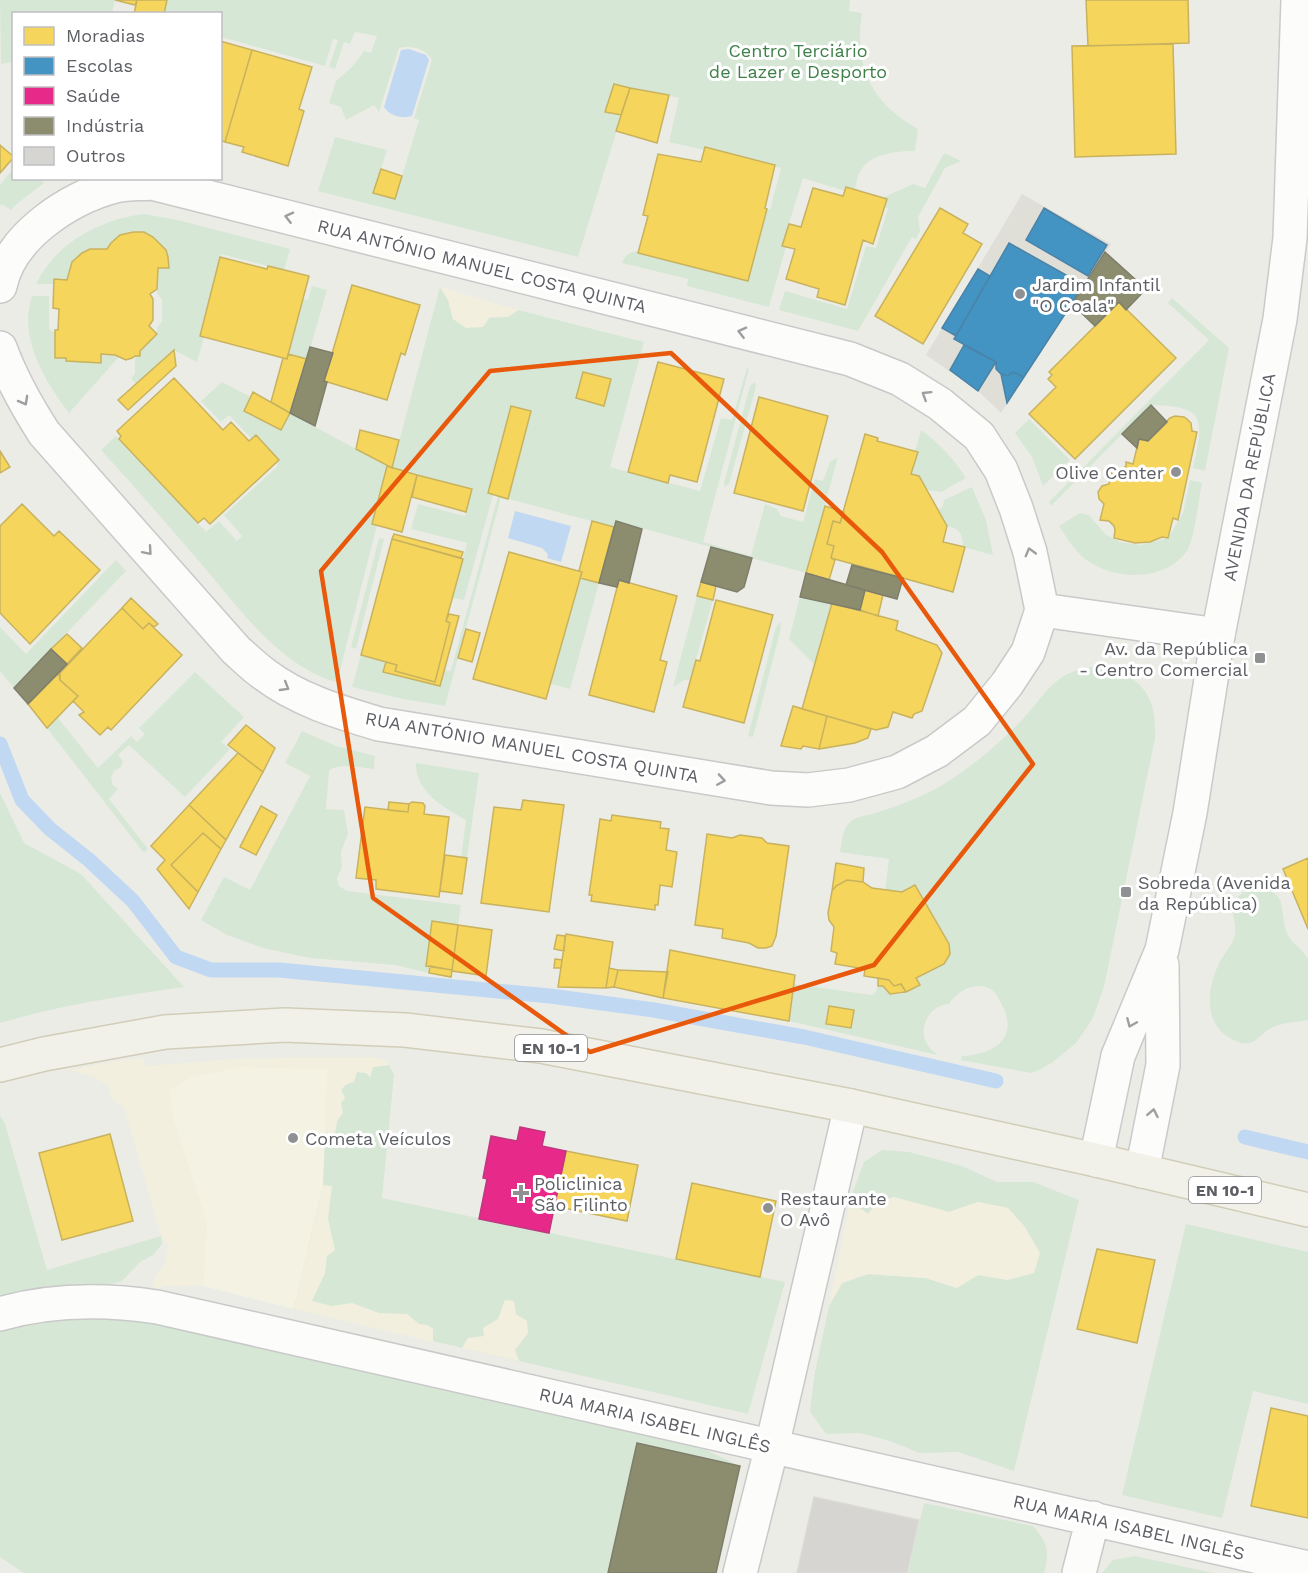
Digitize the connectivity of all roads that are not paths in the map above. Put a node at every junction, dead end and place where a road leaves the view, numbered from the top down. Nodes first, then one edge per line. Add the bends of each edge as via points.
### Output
1 (1298, 0) edge
2 (1299, 239) edge
3 (0, 286) edge
4 (0, 348) edge
5 (1042, 610) junction
6 (1218, 635) junction
7 (1162, 950) junction
8 (0, 1065) edge
9 (851, 1106) junction
10 (1096, 1160) junction
11 (1142, 1171) junction
12 (1308, 1209) edge
13 (0, 1314) edge
14 (772, 1446) junction
15 (1093, 1518) junction
16 (1308, 1568) edge
17 (740, 1573) edge
18 (1079, 1573) edge

1 - 2 street, AVENIDA DA REPÚBLICA
2 - 6 street, AVENIDA DA REPÚBLICA
5 -> 3 street, RUA ANTÓNIO MANUEL COSTA QUINTA via 1016,508 1001,471 979,436 940,404 900,379 850,359 153,183 118,185 86,195 58,211 37,227 16,252
4 -> 5 street, RUA ANTÓNIO MANUEL COSTA QUINTA via 13,380 44,433 236,650 264,675 300,696 379,724 771,788 808,790 849,785 897,772 937,751 977,720 1028,652
5 - 6 street
6 - 7 street, AVENIDA DA REPÚBLICA via 1190,813
7 -> 10 street, AVENIDA DA REPÚBLICA via 1118,1056
11 -> 7 street, AVENIDA DA REPÚBLICA via 1163,1065
8 - 9 main road, EN 10-1 via 165,1032 285,1025 405,1030 542,1046
9 - 10 main road, EN 10-1
9 - 14 street
10 - 11 main road, EN 10-1
11 - 12 main road, EN 10-1
13 - 14 street, RUA MARIA ISABEL INGLÊS via 21,1307 87,1301 157,1307
14 - 15 street, RUA MARIA ISABEL INGLÊS
14 - 17 street
15 - 16 street, RUA MARIA ISABEL INGLÊS
15 - 18 street

